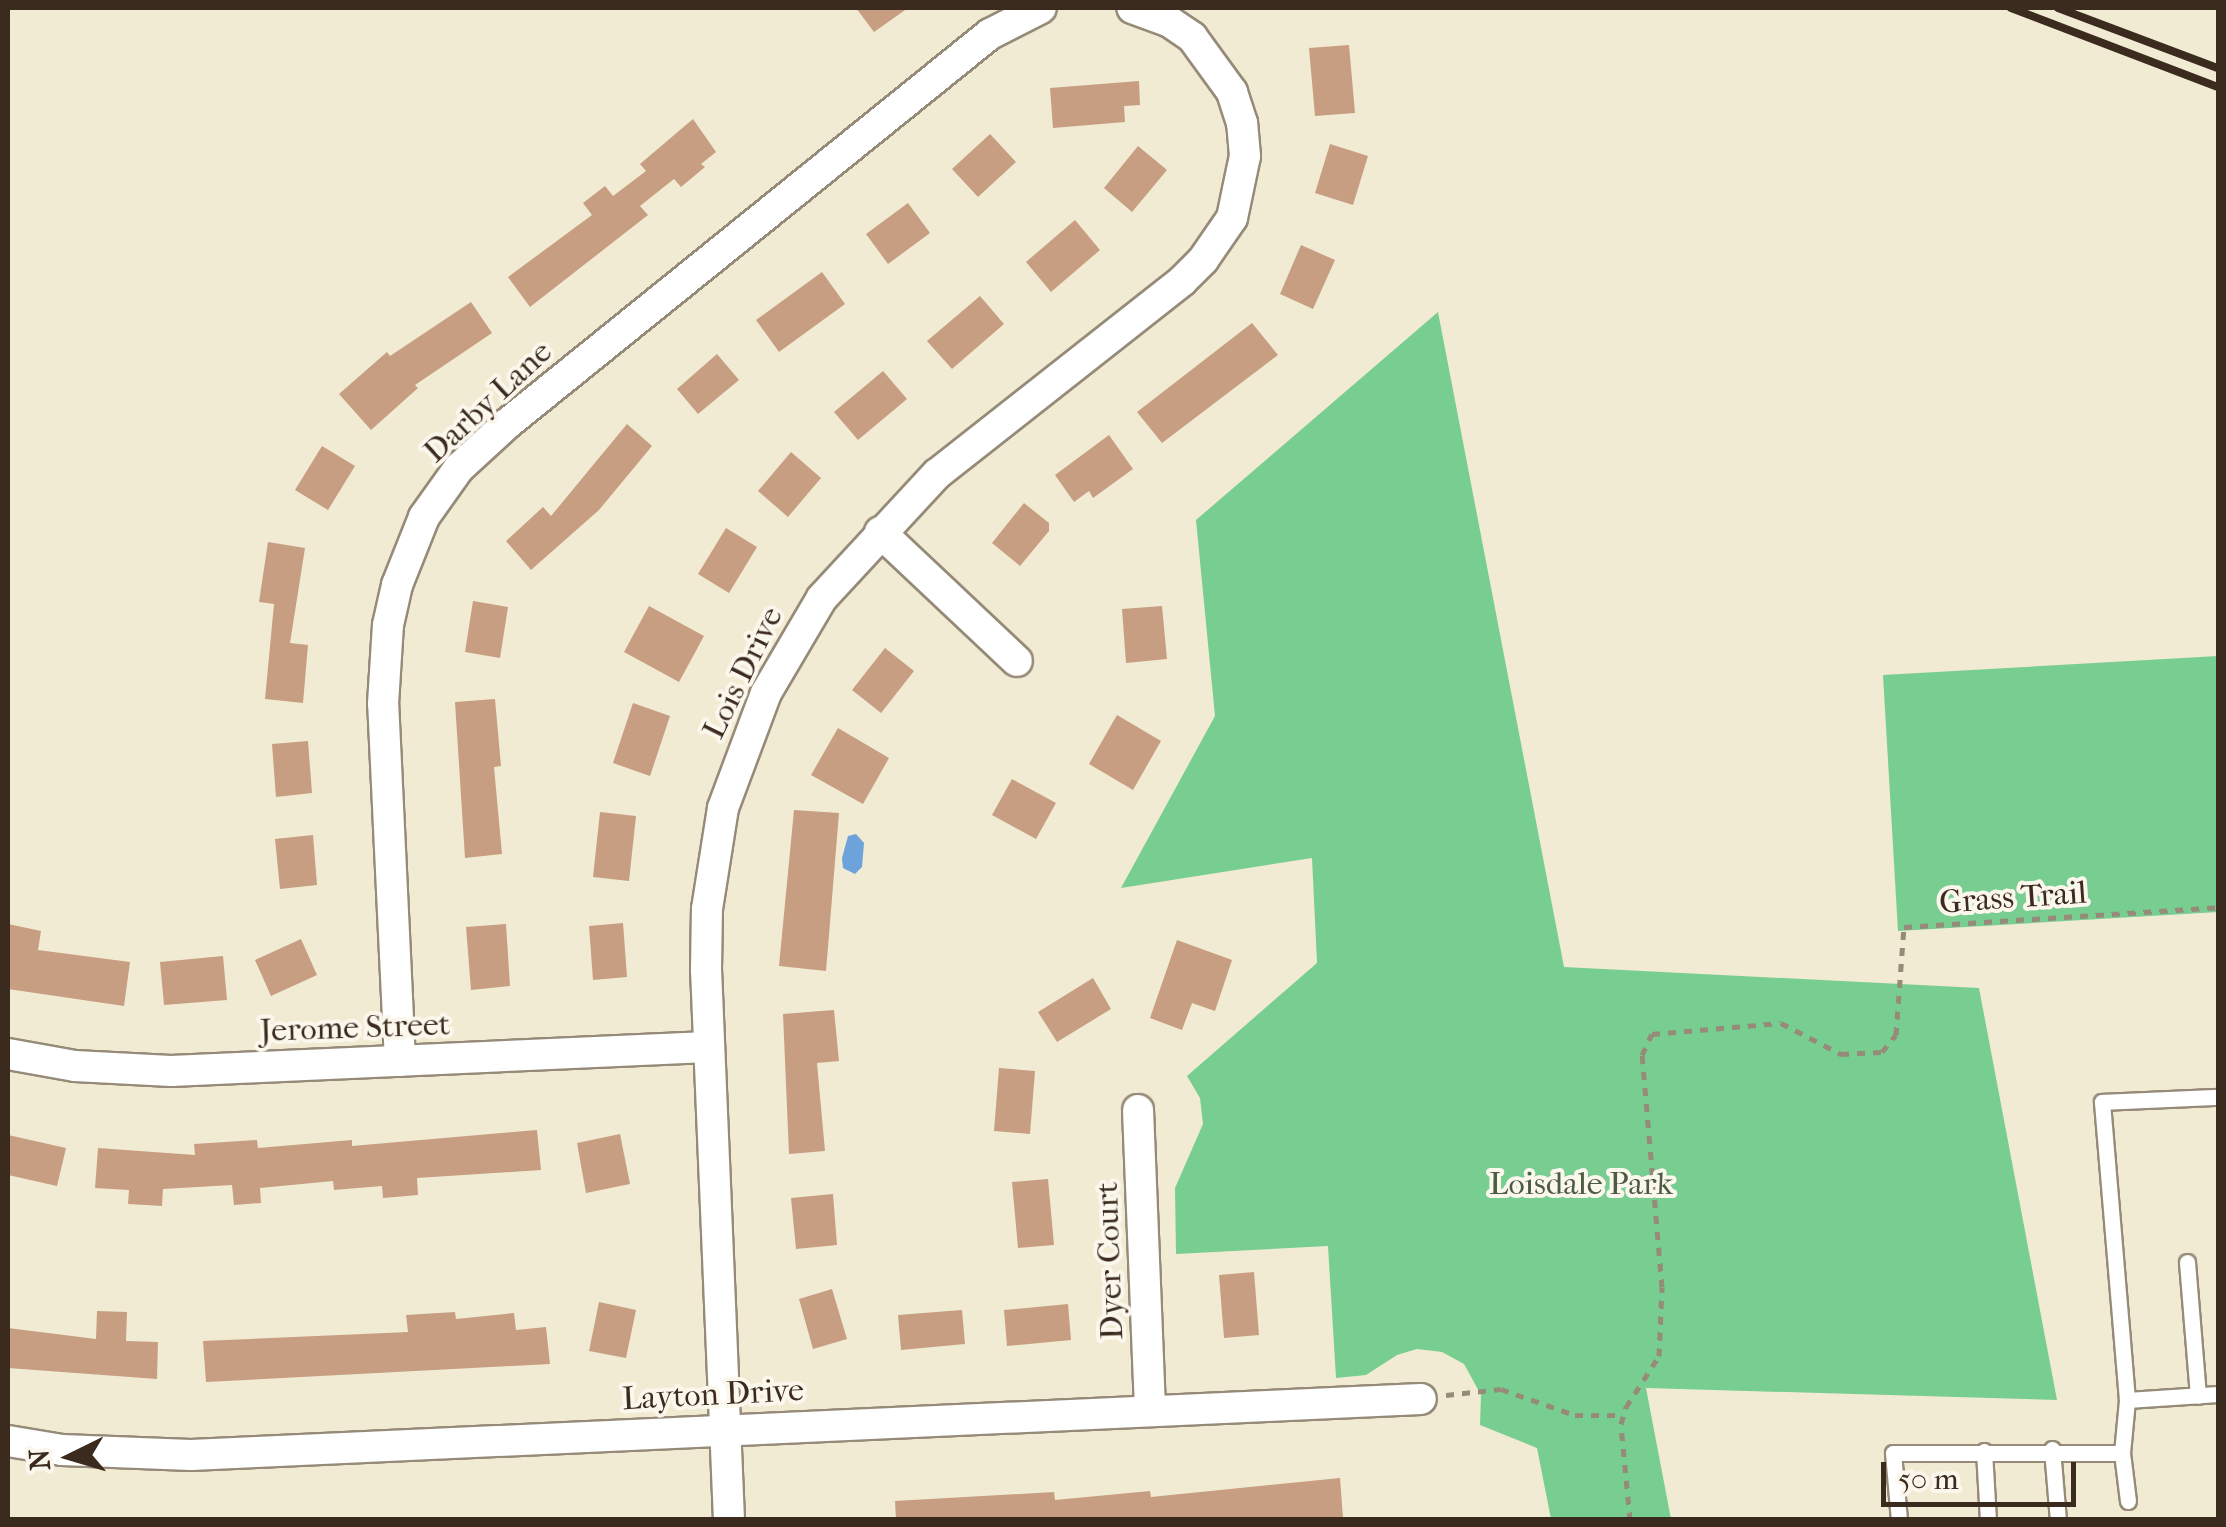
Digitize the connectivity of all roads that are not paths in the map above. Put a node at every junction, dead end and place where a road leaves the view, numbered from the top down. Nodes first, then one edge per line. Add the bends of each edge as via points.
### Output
1 (1041, 8) edge
2 (1132, 8) edge
3 (880, 532) junction
4 (1017, 661) dead end
5 (706, 1047) junction
6 (8, 1054) edge
7 (400, 1062) junction
8 (2218, 1096) edge
9 (1138, 1110) dead end
10 (2188, 1262) dead end
11 (2218, 1394) edge
12 (2198, 1396) junction
13 (1422, 1399) road end
14 (2128, 1400) junction
15 (1150, 1410) junction
16 (725, 1430) junction
17 (8, 1441) edge
18 (2052, 1450) junction
19 (1984, 1451) junction
20 (2122, 1453) junction
21 (2128, 1501) dead end
22 (729, 1520) edge
23 (1899, 1520) edge
24 (1988, 1520) edge
25 (2058, 1520) edge

1 - 7 street, Darby Lane via 990,34 508,423 459,468 424,517 390,612 383,704
2 - 3 street, Lois Drive via 1170,22 1205,49 1232,92 1245,156 1222,236 1182,281 937,474
3 - 4 street
3 - 5 street, Lois Drive via 802,627 738,761 709,894
5 - 7 street, Jerome Street
5 - 16 street, Lois Drive
6 - 7 street, Jerome Street via 74,1066 172,1071
8 - 14 lane via 2102,1102
9 - 15 street, Dyer Court
10 - 12 lane
11 - 12 lane
12 - 14 lane
13 - 15 street, Layton Drive
14 - 20 lane
15 - 16 street, Layton Drive
16 - 17 street, Layton Drive via 191,1455
16 - 22 street, Lois Drive
18 - 19 lane
18 - 20 lane
18 - 25 lane
19 - 23 lane via 1894,1453
19 - 24 lane
20 - 21 lane

